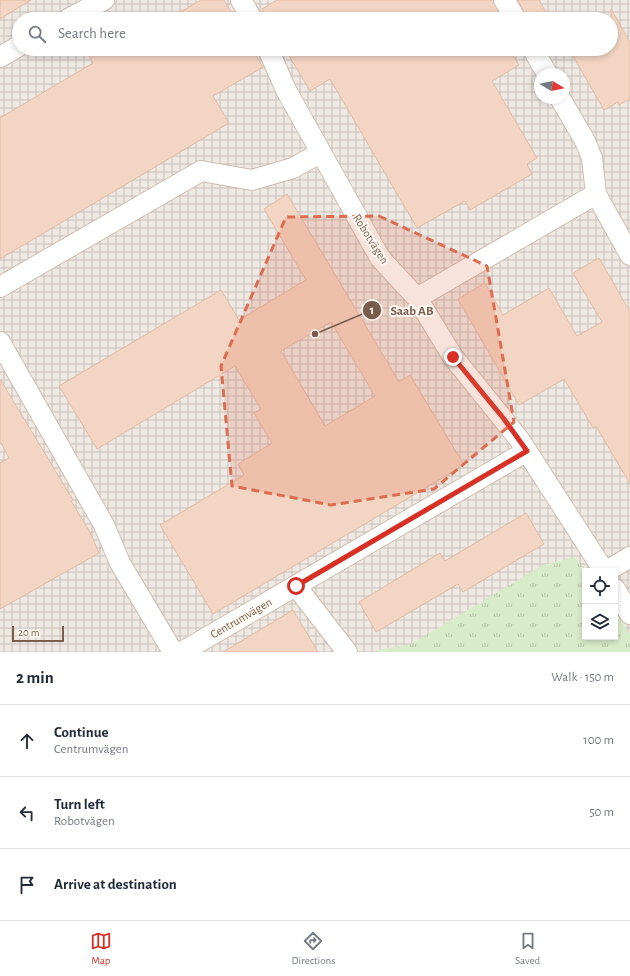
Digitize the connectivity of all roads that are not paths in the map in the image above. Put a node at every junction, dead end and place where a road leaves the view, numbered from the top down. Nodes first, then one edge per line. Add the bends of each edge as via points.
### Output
1 (104, 0) edge
2 (241, 0) edge
3 (504, 0) edge
4 (81, 12) edge
5 (248, 12) edge
6 (512, 12) edge
7 (12, 50) edge
8 (271, 56) edge
9 (537, 56) edge
10 (0, 57) edge
11 (544, 68) edge
12 (563, 104) edge
13 (320, 153) junction
14 (596, 194) junction
15 (630, 255) edge
16 (0, 287) edge
17 (417, 298) junction
18 (0, 342) edge
19 (527, 451) junction
20 (630, 557) edge
21 (602, 568) edge
22 (612, 568) edge
23 (296, 586) junction
24 (618, 594) edge
25 (630, 614) edge
26 (173, 652) edge
27 (182, 652) edge
28 (347, 652) edge

1 - 4 street
2 - 5 street
3 - 6 street
7 - 10 street
8 - 13 street, Robotvägen
9 - 11 street
12 - 14 street via 592,158
13 - 16 street via 293,168 252,180 201,171
13 - 17 street, Robotvägen via 380,258
14 - 15 street
14 - 17 street
17 - 19 street, Robotvägen via 453,357
18 - 26 street via 101,519 120,563
19 - 21 street, Robotvägen
19 - 23 street, Centrumvägen
20 - 22 street
23 - 27 street, Centrumvägen
23 - 28 street
24 - 25 street

